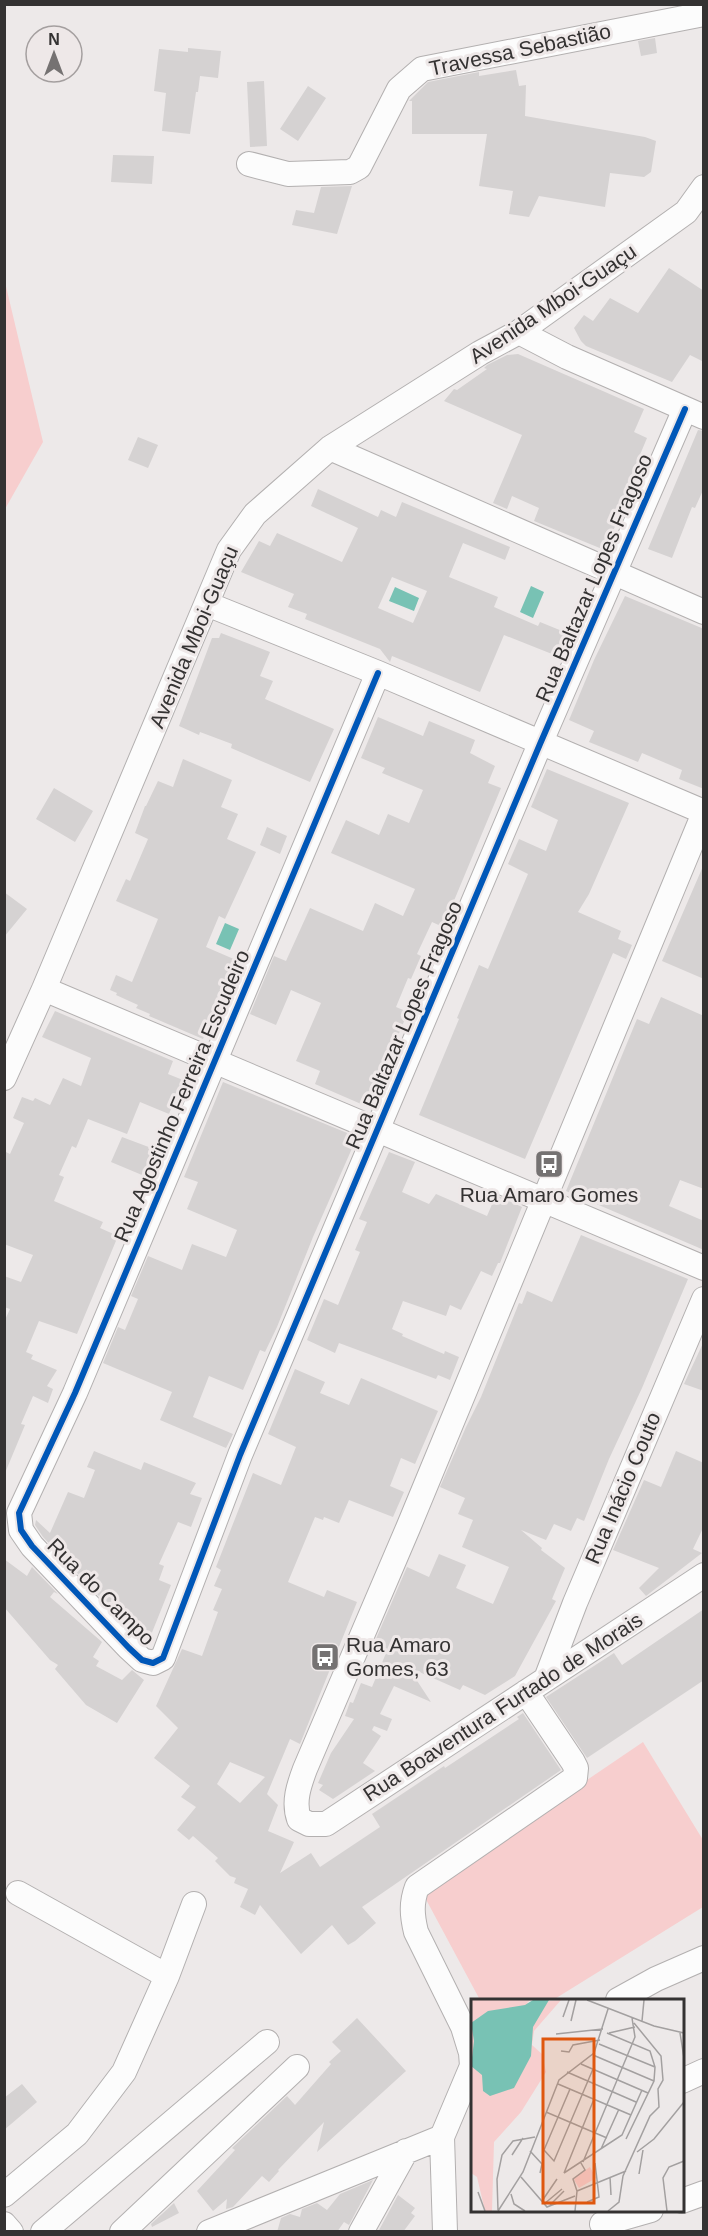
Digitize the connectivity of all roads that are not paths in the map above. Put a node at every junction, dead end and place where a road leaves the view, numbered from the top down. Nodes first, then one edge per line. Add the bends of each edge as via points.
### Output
1 (704, 14) edge
2 (249, 164) dead end
3 (704, 187) edge
4 (695, 216) edge
5 (519, 332) junction
6 (694, 413) edge
7 (330, 448) junction
8 (615, 574) junction
9 (207, 604) junction
10 (704, 612) edge
11 (378, 673) junction
12 (540, 744) junction
13 (704, 813) edge
14 (44, 989) junction
15 (215, 1061) junction
16 (4, 1078) edge
17 (377, 1130) junction
18 (543, 1200) junction
19 (704, 1268) edge
20 (704, 1299) edge
21 (21, 1530) joint
22 (704, 1575) edge
23 (163, 1658) joint
24 (536, 1685) junction
25 (18, 1893) dead end
26 (194, 1904) dead end
27 (704, 1958) edge
28 (167, 1976) junction
29 (621, 1999) edge
30 (267, 2042) dead end
31 (471, 2060) edge
32 (297, 2067) dead end
33 (471, 2068) edge
34 (704, 2071) edge
35 (684, 2080) edge
36 (442, 2137) junction
37 (406, 2151) junction
38 (704, 2193) edge
39 (4, 2195) edge
40 (684, 2200) edge
41 (647, 2212) edge
42 (4, 2224) edge
43 (602, 2224) dead end
44 (11, 2232) edge
45 (43, 2232) edge
46 (122, 2232) edge
47 (209, 2232) edge
48 (361, 2232) edge
49 (445, 2232) edge

1 - 2 street, Travessa Sebastião via 422,69 399,89 359,167 350,171 288,174
3 - 4 street, Avenida Mboi-Guaçu
4 - 5 street, Avenida Mboi-Guaçu
5 - 6 street
5 - 7 street, Avenida Mboi-Guaçu
6 - 8 street, Rua Baltazar Lopes Fragoso
7 - 8 street
7 - 9 street, Avenida Mboi-Guaçu via 248,523 229,550
8 - 10 street
8 - 12 street, Rua Baltazar Lopes Fragoso
9 - 11 street
9 - 14 street, Avenida Mboi-Guaçu
11 - 12 street
11 - 15 street, Rua Agostinho Ferreira Escudeiro
12 - 13 street
12 - 17 street, Rua Baltazar Lopes Fragoso
13 - 18 street
14 - 15 street
14 - 16 street, Avenida Mboi-Guaçu
15 - 17 street
15 - 21 street, Rua Agostinho Ferreira Escudeiro via 75,1393 25,1498 19,1513
17 - 18 street
17 - 23 street, Rua Baltazar Lopes Fragoso via 240,1455
18 - 19 street
18 - 24 street, Rua Boaventura Furtado de Morais via 305,1769 297,1792 299,1819 309,1824 326,1824
20 - 24 street, Rua Inácio Couto
21 - 23 street, Rua do Campo via 142,1660 153,1663
22 - 24 street, Rua Boaventura Furtado de Morais
24 - 31 street via 576,1768 575,1778 417,1887 412,1902 416,1932 468,2041
25 - 28 street
26 - 28 street
27 - 29 street
28 - 39 street via 124,2072 102,2104 64,2146
30 - 45 street
32 - 46 street
33 - 36 street
34 - 35 street
36 - 37 street
36 - 49 street
37 - 47 street
37 - 48 street
38 - 40 street
41 - 43 street
42 - 44 street

